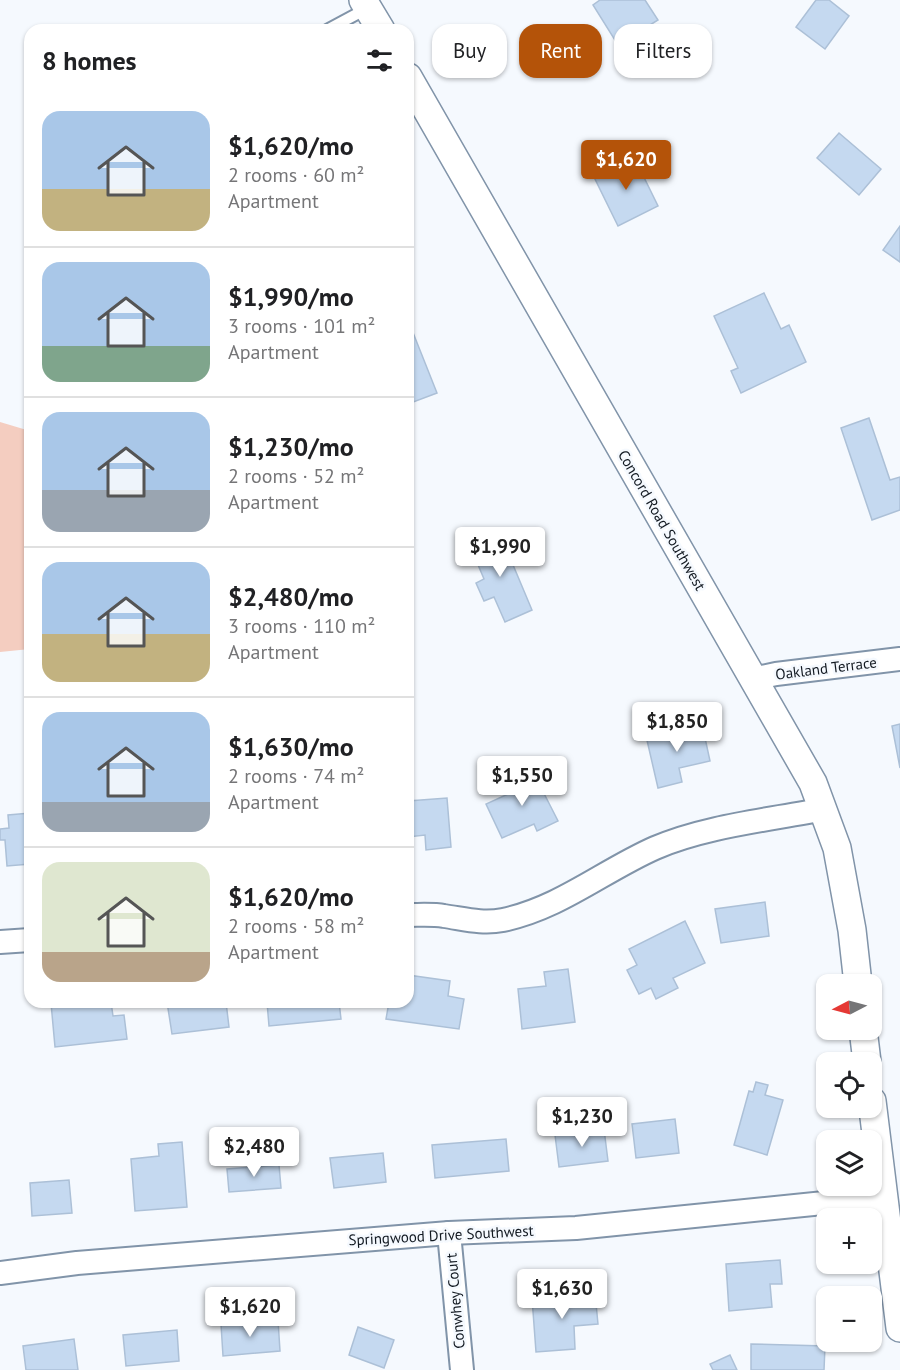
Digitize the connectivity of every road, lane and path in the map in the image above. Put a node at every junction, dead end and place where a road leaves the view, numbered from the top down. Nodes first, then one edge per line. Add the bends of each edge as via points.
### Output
1 (370, 13) edge
2 (342, 24) edge
3 (414, 87) edge
4 (900, 658) edge
5 (753, 679) junction
6 (824, 809) junction
7 (414, 915) edge
8 (24, 940) edge
9 (0, 942) edge
10 (857, 974) edge
11 (874, 1118) edge
12 (883, 1197) junction
13 (449, 1233) junction
14 (0, 1273) edge
15 (900, 1328) edge
16 (462, 1370) edge

1 - 2 lane
3 - 5 street, Concord Road Southwest
4 - 5 street, Oakland Terrace
5 - 6 street, Concord Road Southwest
6 - 7 street via 705,832 655,848 549,906 526,914 478,922
6 - 10 street, Concord Road Southwest via 837,848
8 - 9 street
11 - 12 street
12 - 13 street, Springwood Drive Southwest via 576,1228
12 - 15 street
13 - 14 street, Springwood Drive Southwest via 76,1263
13 - 16 street, Conwhey Court

